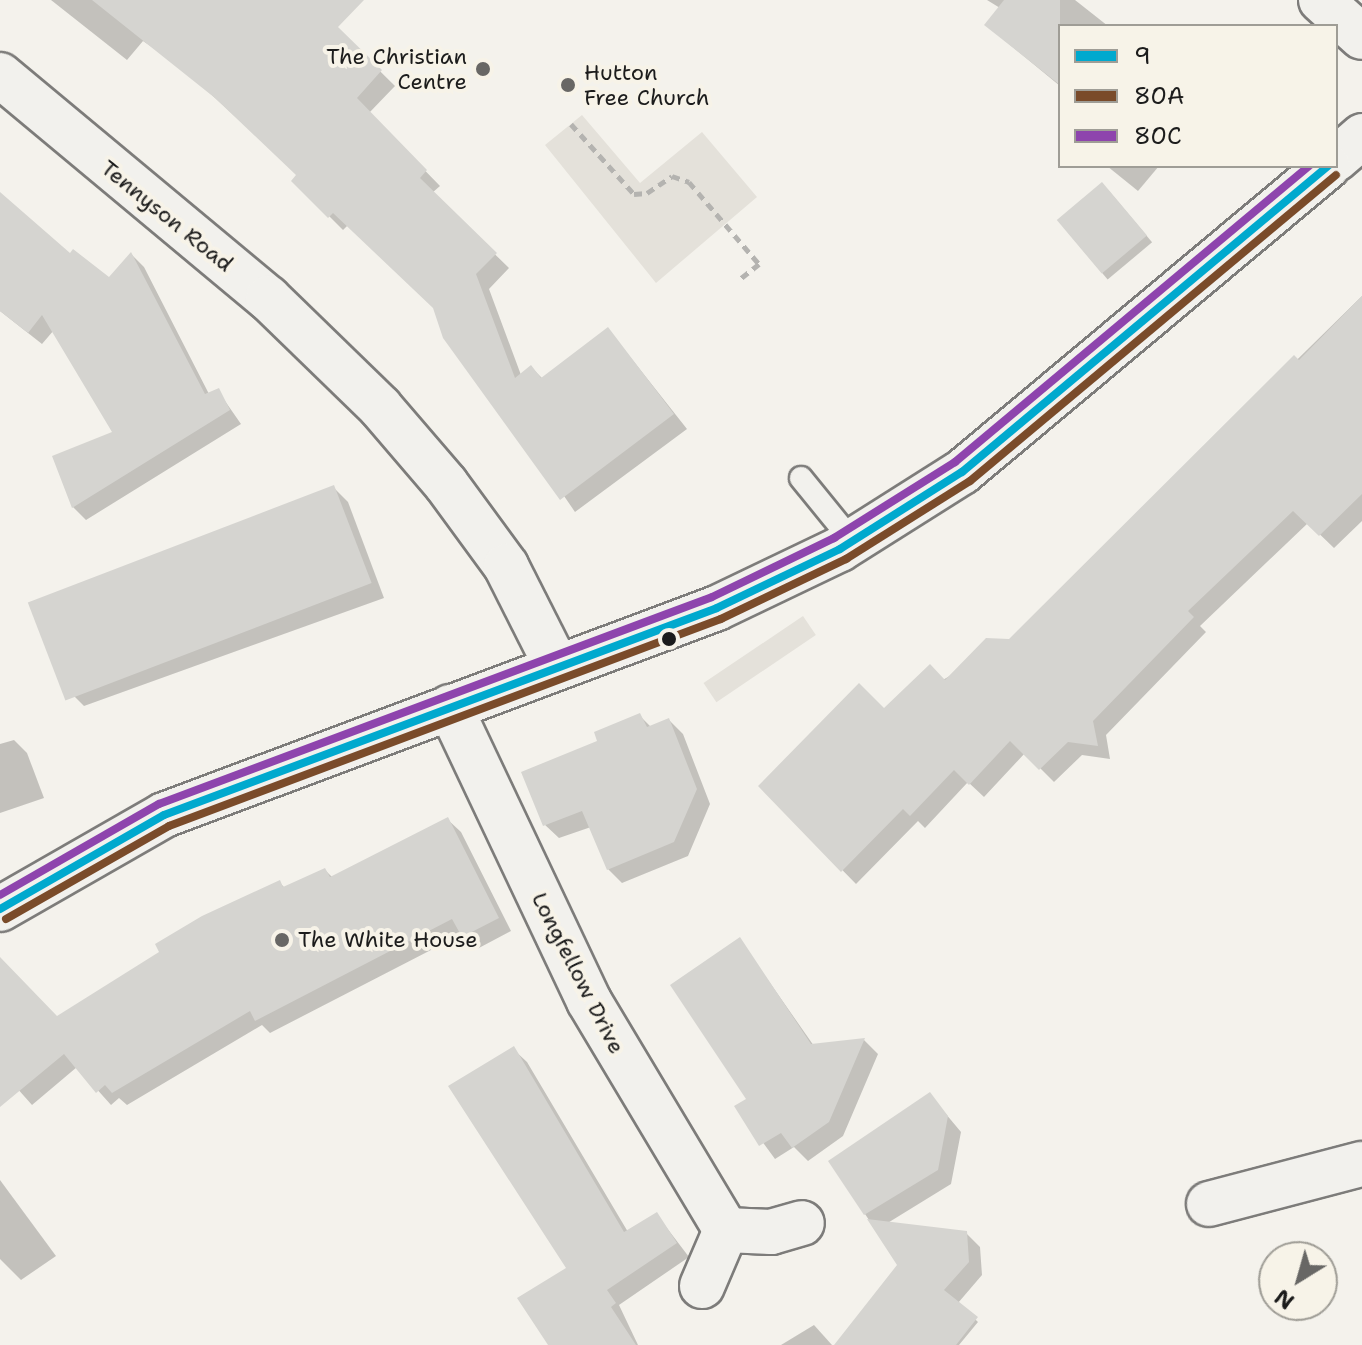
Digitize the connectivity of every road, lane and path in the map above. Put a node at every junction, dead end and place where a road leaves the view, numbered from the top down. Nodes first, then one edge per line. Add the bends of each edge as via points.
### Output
1 (1321, 0) edge
2 (1362, 37) edge
3 (0, 75) edge
4 (571, 124) dead end
5 (1362, 136) edge
6 (1338, 157) edge
7 (1326, 168) edge
8 (741, 278) dead end
9 (801, 478) dead end
10 (853, 542) junction
11 (557, 667) junction
12 (450, 707) junction
13 (0, 909) edge
14 (1362, 1164) edge
15 (1209, 1204) dead end
16 (802, 1223) dead end
17 (726, 1230) junction
18 (702, 1286) dead end

1 - 2 street
3 - 11 street, Tennyson Road via 268,298 380,407 506,566
4 - 8 path via 634,194 647,193 672,176 689,182 759,264
5 - 6 street
7 - 10 street via 962,472
9 - 10 lane
10 - 11 street via 717,608
11 - 12 street
12 - 13 street via 164,815
12 - 17 street, Longfellow Drive via 589,1001
14 - 15 street
16 - 17 street via 771,1232
17 - 18 street

